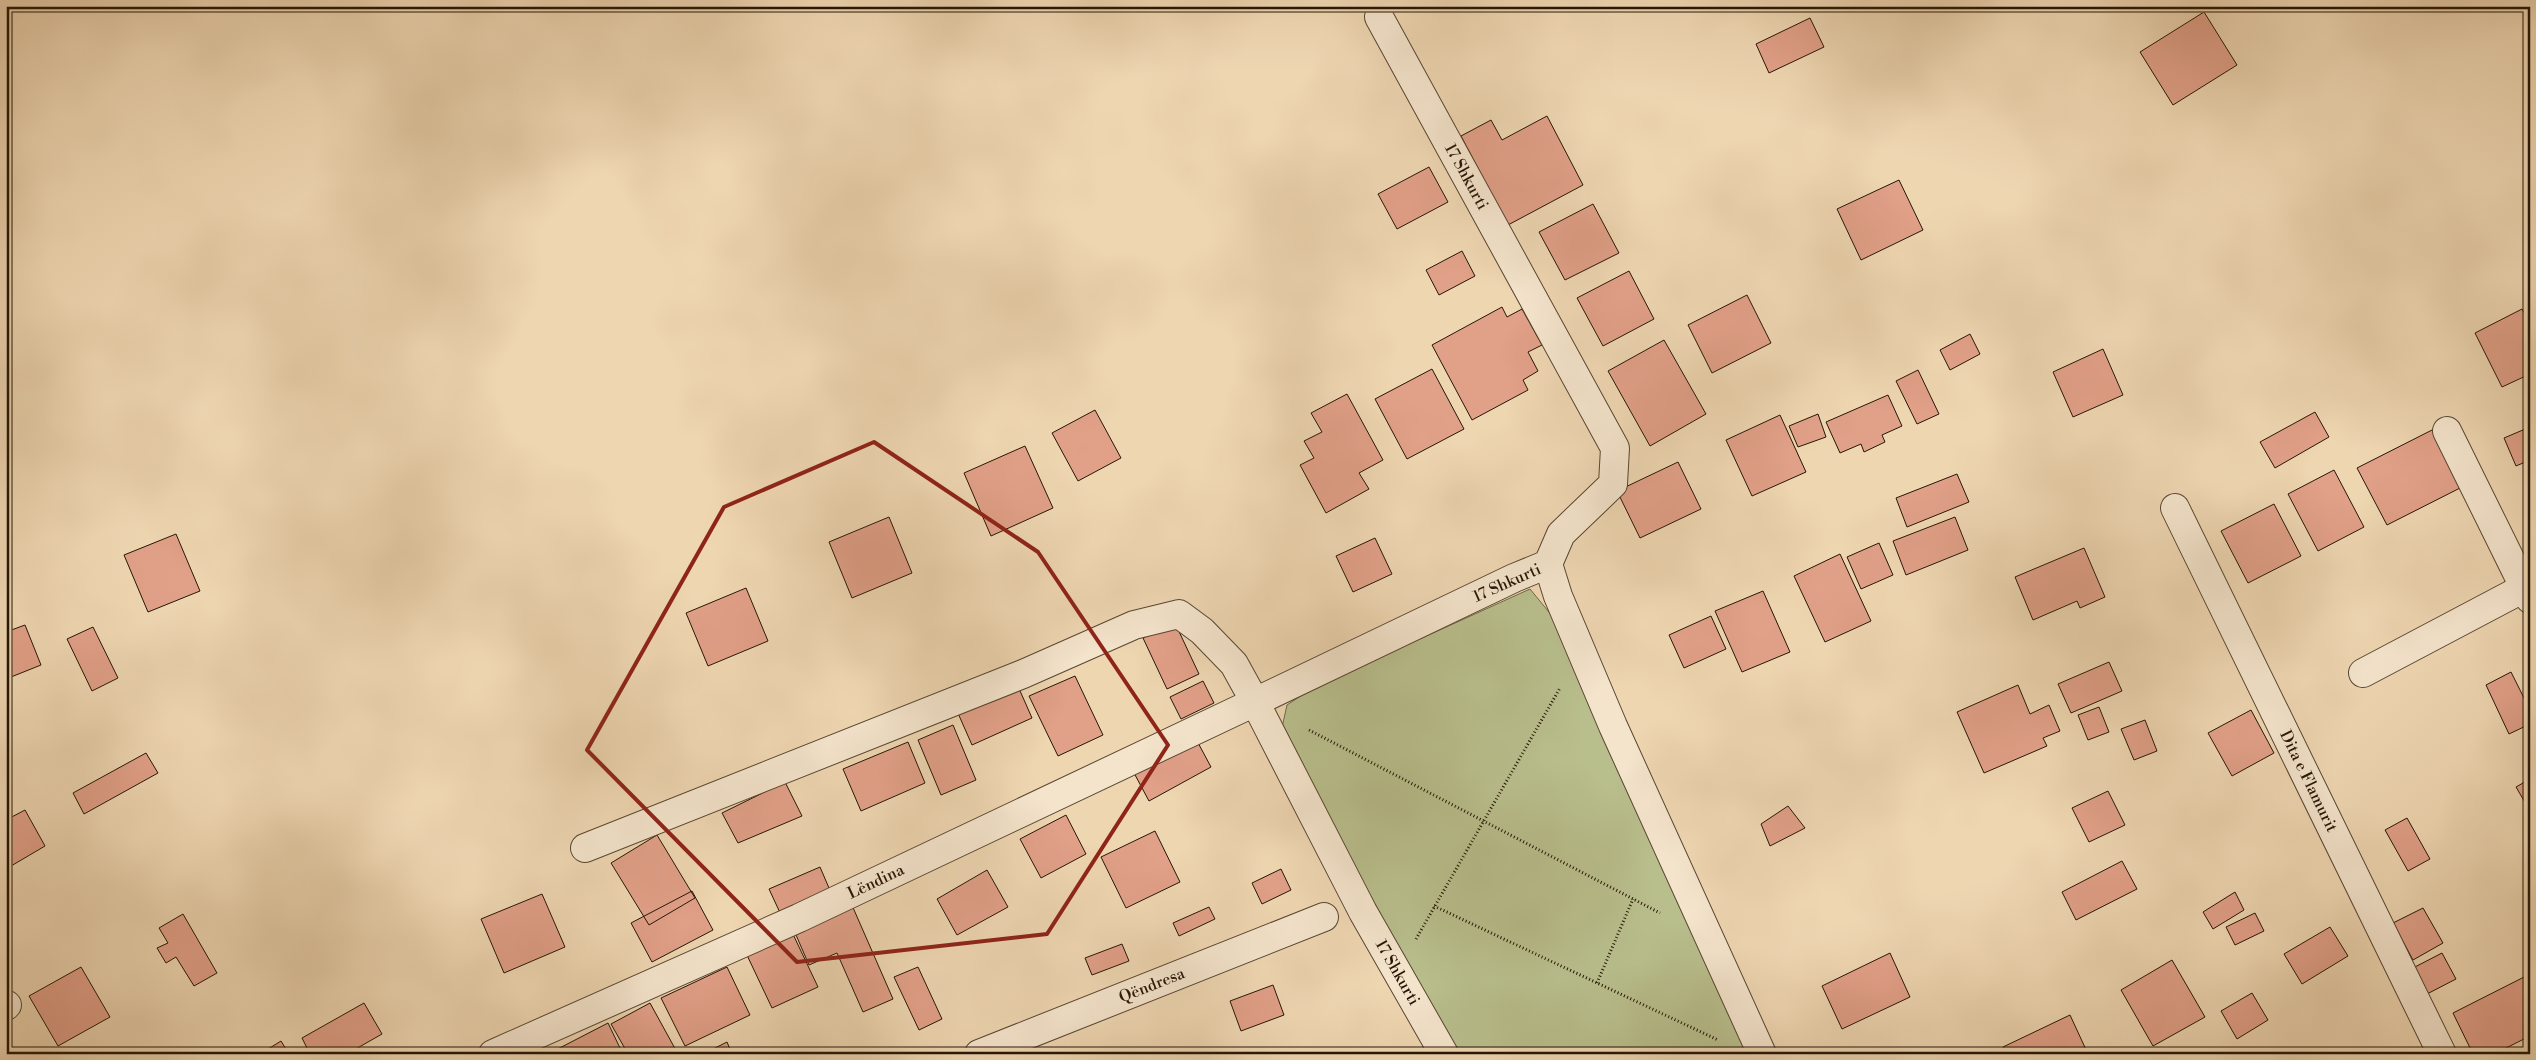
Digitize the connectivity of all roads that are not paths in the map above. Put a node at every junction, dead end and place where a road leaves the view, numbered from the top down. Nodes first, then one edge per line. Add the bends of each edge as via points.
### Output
1 (1379, 17) dead end
2 (2447, 431) dead end
3 (2175, 508) dead end
4 (1548, 564) junction
5 (2527, 594) edge
6 (2363, 673) dead end
7 (1255, 702) junction
8 (585, 848) dead end
9 (1324, 917) dead end
10 (493, 1054) edge
11 (979, 1054) edge
12 (1444, 1054) edge
13 (1762, 1054) edge
14 (2442, 1054) edge

1 - 4 street, 17 Shkurti via 1616,448 1613,484 1561,534
2 - 5 street
3 - 14 street, Dita e Flamurit
4 - 7 street, 17 Shkurti
4 - 13 street via 1558,596 1613,726
5 - 6 street
7 - 8 street via 1234,664 1202,631 1179,614 1134,625 1023,674
7 - 10 street, Lëndina via 808,914
7 - 12 street, 17 Shkurti via 1363,912
9 - 11 street, Qëndresa

